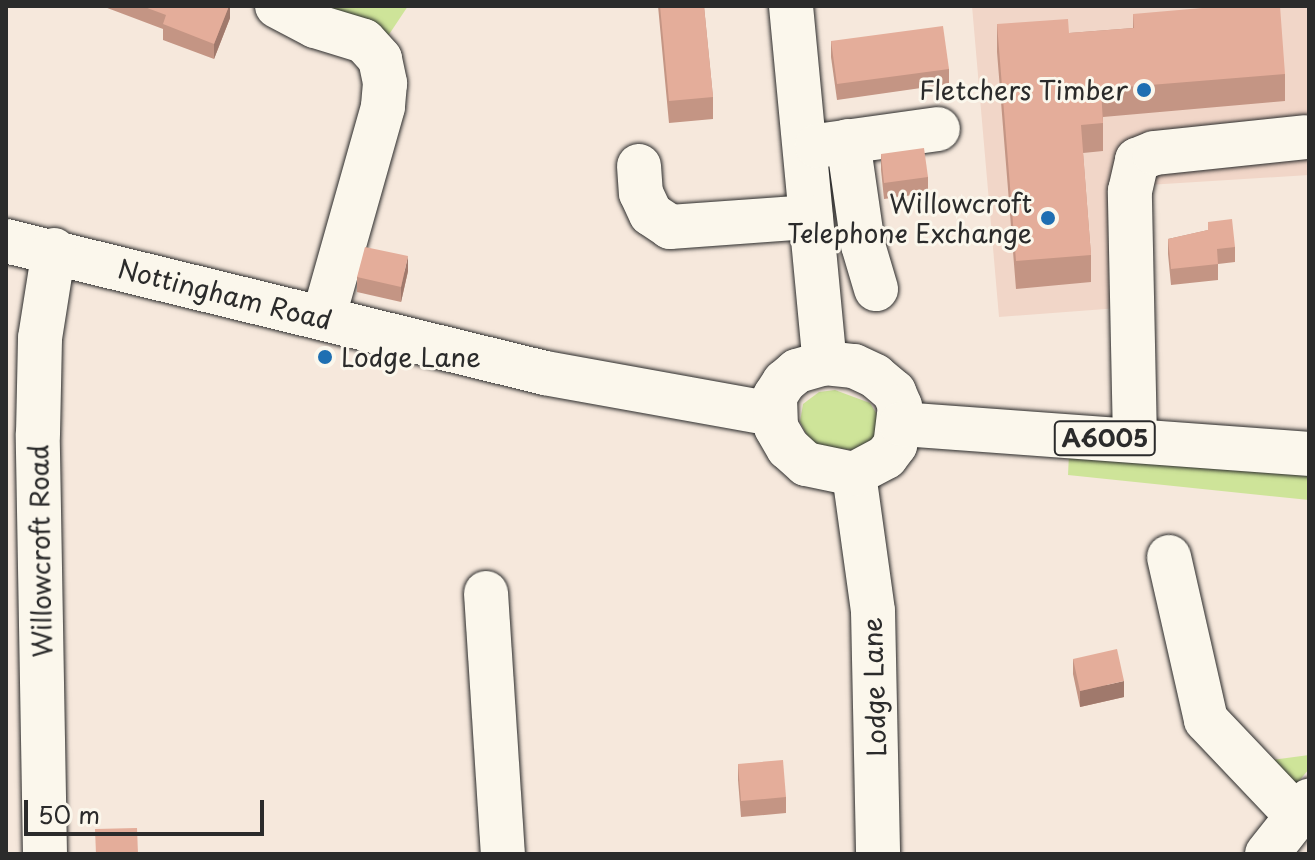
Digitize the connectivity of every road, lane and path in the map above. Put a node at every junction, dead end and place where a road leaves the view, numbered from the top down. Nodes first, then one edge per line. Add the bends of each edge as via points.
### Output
1 (277, 6) edge
2 (791, 6) edge
3 (938, 129) dead end
4 (1305, 137) dead end
5 (848, 141) junction
6 (804, 147) junction
7 (639, 166) dead end
8 (811, 217) junction
9 (6, 241) edge
10 (54, 250) junction
11 (876, 289) dead end
12 (323, 319) junction
13 (825, 363) junction
14 (773, 414) junction
15 (901, 424) junction
16 (1135, 440) junction
17 (1309, 454) edge
18 (854, 474) junction
19 (1169, 557) dead end
20 (486, 593) dead end
21 (1303, 808) edge
22 (45, 854) edge
23 (503, 854) edge
24 (878, 854) edge
25 (1267, 854) edge

1 - 12 main road via 315,26 364,41 380,59 385,83 383,107
2 - 6 main road
3 - 5 main road
4 - 16 main road via 1154,153 1137,160 1130,191
5 - 6 main road
5 - 11 main road via 863,245
6 - 8 main road
7 - 8 main road via 641,193 651,214 670,227
8 - 13 main road
9 - 10 main road, Nottingham Road
10 - 12 main road, Nottingham Road
10 - 22 main road, Willowcroft Road via 40,338 38,434
12 - 14 main road, Nottingham Road via 545,373
13 - 14 main road via 797,371 784,382
13 - 15 main road via 854,366 875,376 894,392
14 - 18 main road via 788,448 806,464
15 - 16 main road, A6005
15 - 18 main road via 886,457
16 - 17 main road, A6005
18 - 24 main road, Lodge Lane via 873,611
19 - 21 main road via 1206,720
20 - 23 main road
21 - 25 main road

